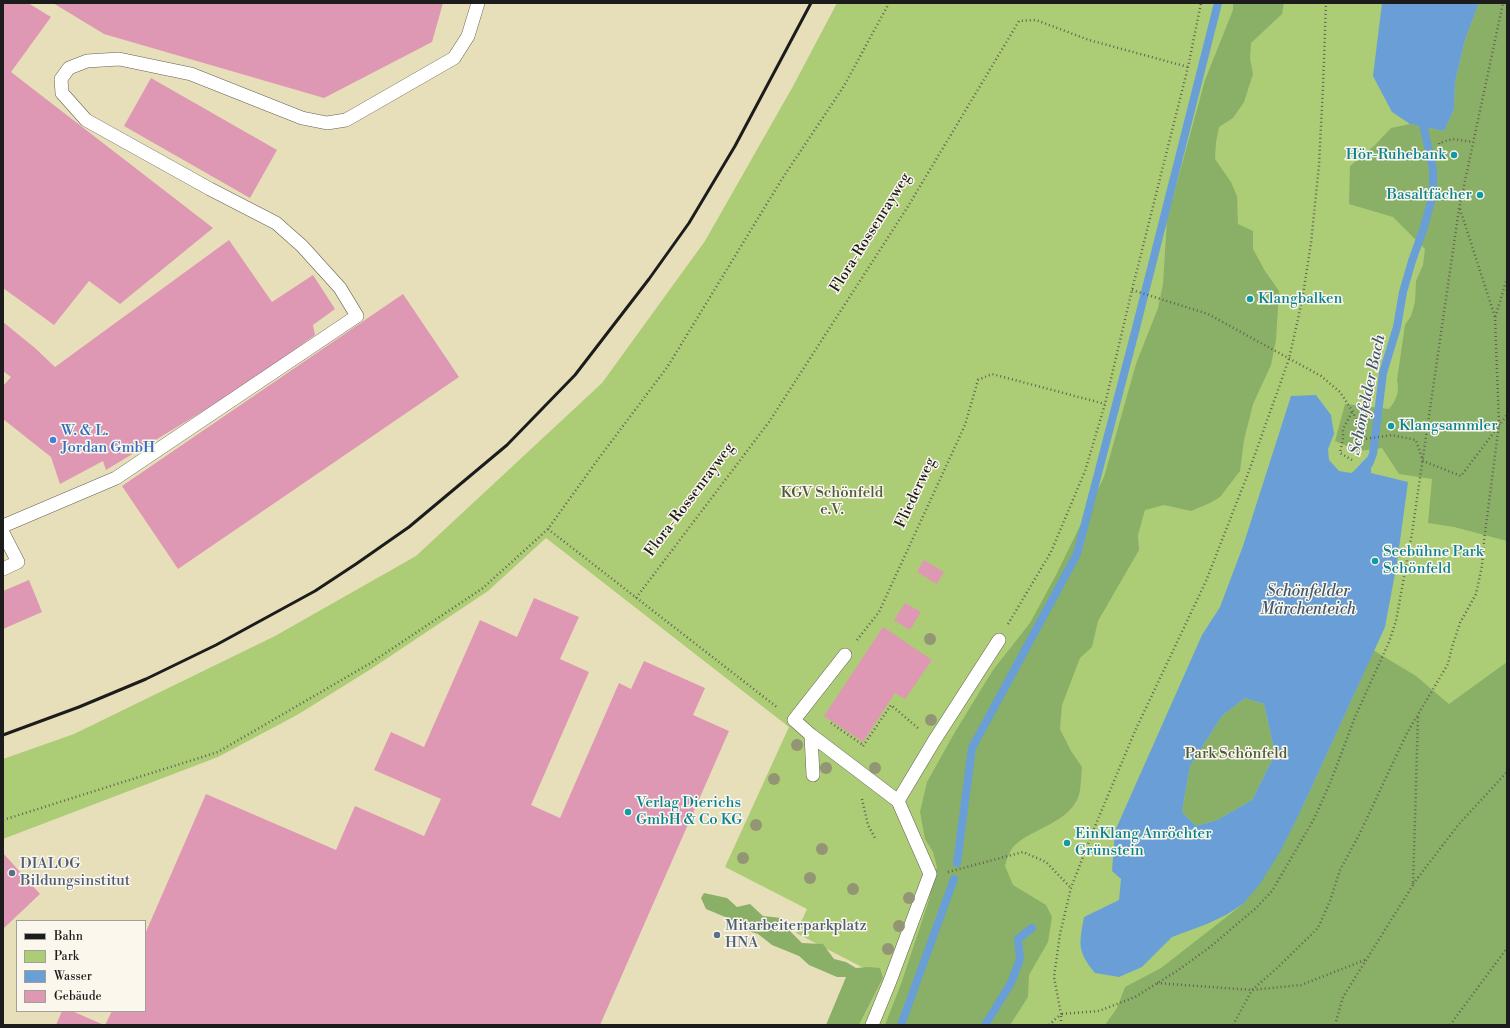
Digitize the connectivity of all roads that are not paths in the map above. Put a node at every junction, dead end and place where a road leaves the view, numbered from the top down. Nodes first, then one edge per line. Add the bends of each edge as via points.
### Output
1 (478, 3) edge
2 (3, 526) edge
3 (3, 533) edge
4 (3, 570) edge
5 (999, 640) road end
6 (845, 655) road end
7 (811, 735) junction
8 (812, 775) dead end
9 (898, 801) junction
10 (872, 1025) edge

1 - 2 lane via 468,36 454,58 346,120 327,123 302,118 192,74 119,59 87,61 69,68 61,79 62,93 86,120 276,223 302,246 340,288 357,316 116,478
3 - 4 lane via 18,562
5 - 9 lane
6 - 7 lane via 794,720
7 - 8 lane
7 - 9 lane
9 - 10 lane via 930,874

